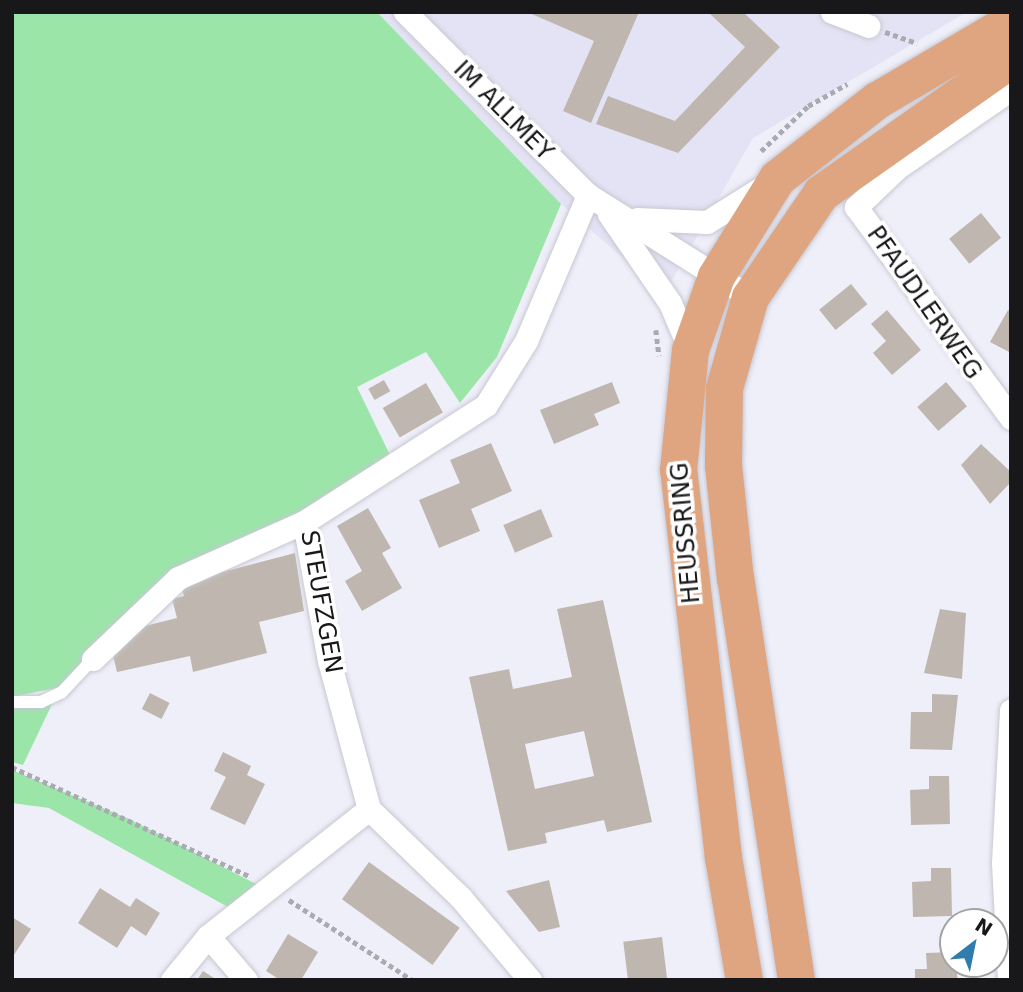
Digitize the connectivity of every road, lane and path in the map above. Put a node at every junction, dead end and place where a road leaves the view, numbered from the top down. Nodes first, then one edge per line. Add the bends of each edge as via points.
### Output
1 (405, 12) edge
2 (832, 12) edge
3 (1011, 21) edge
4 (868, 26) joint
5 (927, 47) dead end
6 (1011, 59) edge
7 (1011, 89) edge
8 (777, 178) junction
9 (596, 200) junction
10 (716, 276) junction
11 (750, 297) junction
12 (690, 350) junction
13 (1011, 418) edge
14 (304, 522) junction
15 (93, 659) joint
16 (12, 702) edge
17 (1010, 721) edge
18 (12, 767) edge
19 (369, 808) junction
20 (271, 888) junction
21 (208, 936) junction
22 (172, 980) edge
23 (246, 980) edge
24 (412, 980) edge
25 (530, 980) edge
26 (744, 980) edge
27 (796, 980) edge
28 (1009, 980) edge

1 - 9 street, IM ALLMEY
2 - 4 street
3 - 8 main road, HEUSSRING via 877,100
4 - 5 path
6 - 11 main road, HEUSSRING via 821,193
7 - 13 street, PFAUDLERWEG via 897,168 856,207
8 - 9 street, IM ALLMEY via 707,222 690,226 642,221
8 - 10 main road, HEUSSRING
9 - 10 street, IM ALLMEY
9 - 12 street, IM ALLMEY via 670,303
9 - 14 street, STEUFZGEN via 526,341 486,405
10 - 11 street, IM ALLMEY
10 - 12 main road, HEUSSRING
11 - 27 main road, HEUSSRING via 724,388 723,466 772,849
12 - 26 main road, HEUSSRING via 678,470 721,844
14 - 15 street via 178,578
14 - 19 street, STEUFZGEN via 329,661
15 - 16 lane via 62,692 41,702
17 - 28 street via 1003,863
18 - 20 path via 169,835
19 - 20 street
19 - 25 street via 461,898
20 - 21 street
20 - 24 path
21 - 22 street
21 - 23 street

